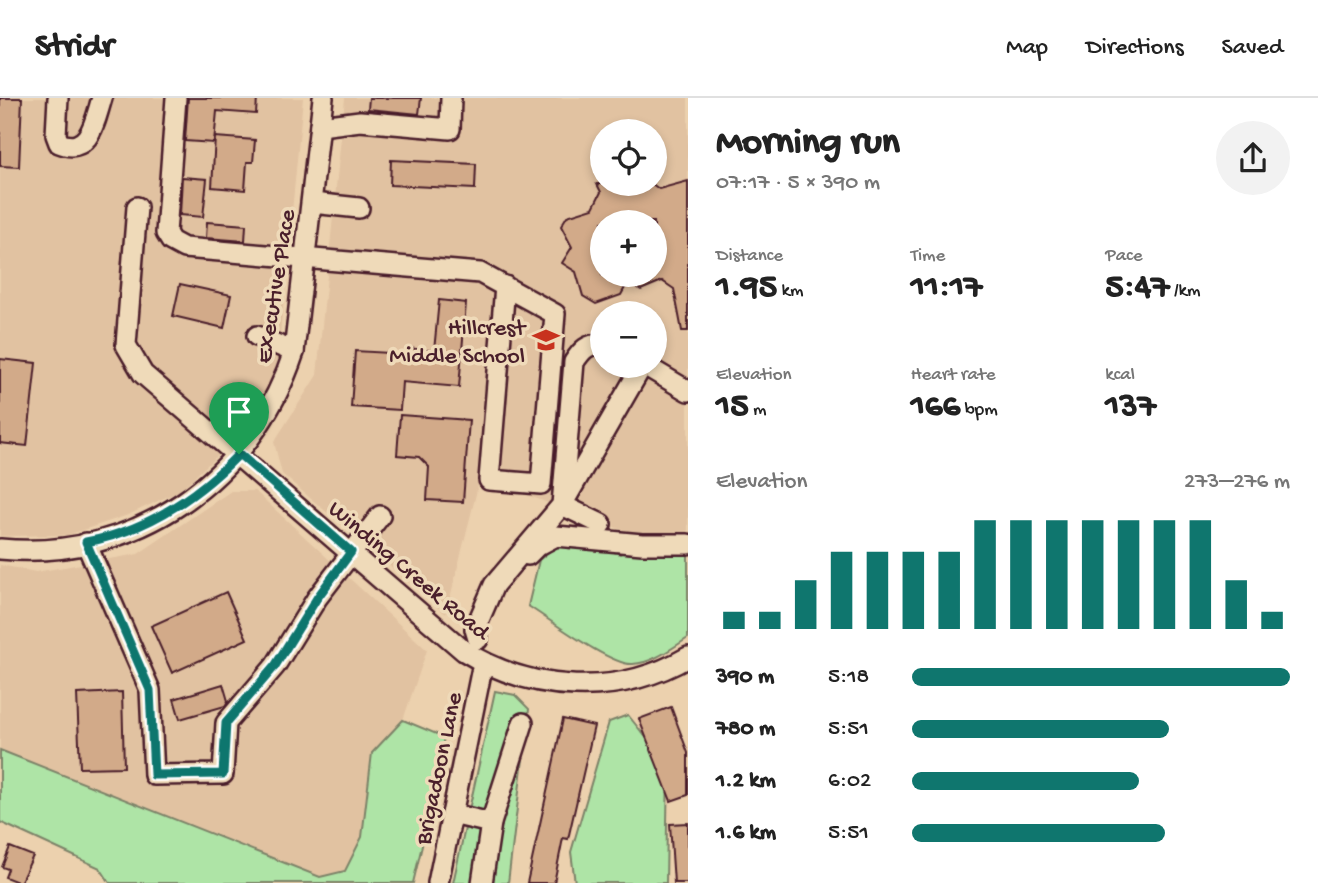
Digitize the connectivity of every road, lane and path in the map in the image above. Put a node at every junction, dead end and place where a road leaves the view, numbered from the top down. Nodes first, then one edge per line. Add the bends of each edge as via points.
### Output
1 (58, 98) edge
2 (102, 98) edge
3 (176, 98) edge
4 (323, 98) edge
5 (451, 98) edge
6 (320, 126) junction
7 (312, 203) junction
8 (137, 207) dead end
9 (359, 208) dead end
10 (306, 259) junction
11 (505, 286) junction
12 (257, 336) dead end
13 (590, 345) edge
14 (294, 352) junction
15 (637, 378) edge
16 (665, 378) edge
17 (688, 391) edge
18 (239, 454) junction
19 (562, 505) junction
20 (380, 516) dead end
21 (601, 524) dead end
22 (86, 542) junction
23 (688, 544) edge
24 (0, 549) edge
25 (351, 552) junction
26 (477, 652) junction
27 (687, 661) edge
28 (523, 723) dead end
29 (452, 814) junction
30 (491, 822) junction
31 (438, 883) edge
32 (482, 883) edge

1 - 2 street via 57,135 59,143 67,146 87,139
3 - 10 street via 166,233 171,240 184,248
4 - 6 street, Executive Place
5 - 6 street via 450,129 360,121
6 - 7 street, Executive Place
7 - 9 street
7 - 10 street, Executive Place
8 - 18 street, Winding Creek Road via 126,345 143,374
10 - 11 street via 480,273
10 - 14 street, Executive Place
11 - 11 street via 555,314 541,484 489,480
12 - 14 street
13 - 19 street via 574,362
14 - 18 street, Executive Place via 275,402
15 - 19 street, Brigadoon Lane
16 - 17 street
18 - 22 street, Executive Place via 192,498 165,514 126,532
18 - 25 street, Winding Creek Road
19 - 21 street
19 - 26 street, Brigadoon Lane via 494,585 475,629
20 - 25 street
22 - 24 street, Executive Place via 53,549
22 - 25 street via 150,690 154,775 223,774 226,723 275,666
23 - 26 street via 556,536 537,546 515,570
25 - 26 street, Winding Creek Road
26 - 27 street, Winding Creek Road via 543,682 575,686 638,679
26 - 29 street, Brigadoon Lane
28 - 30 street
29 - 30 street
29 - 31 street, Brigadoon Lane
30 - 32 street

